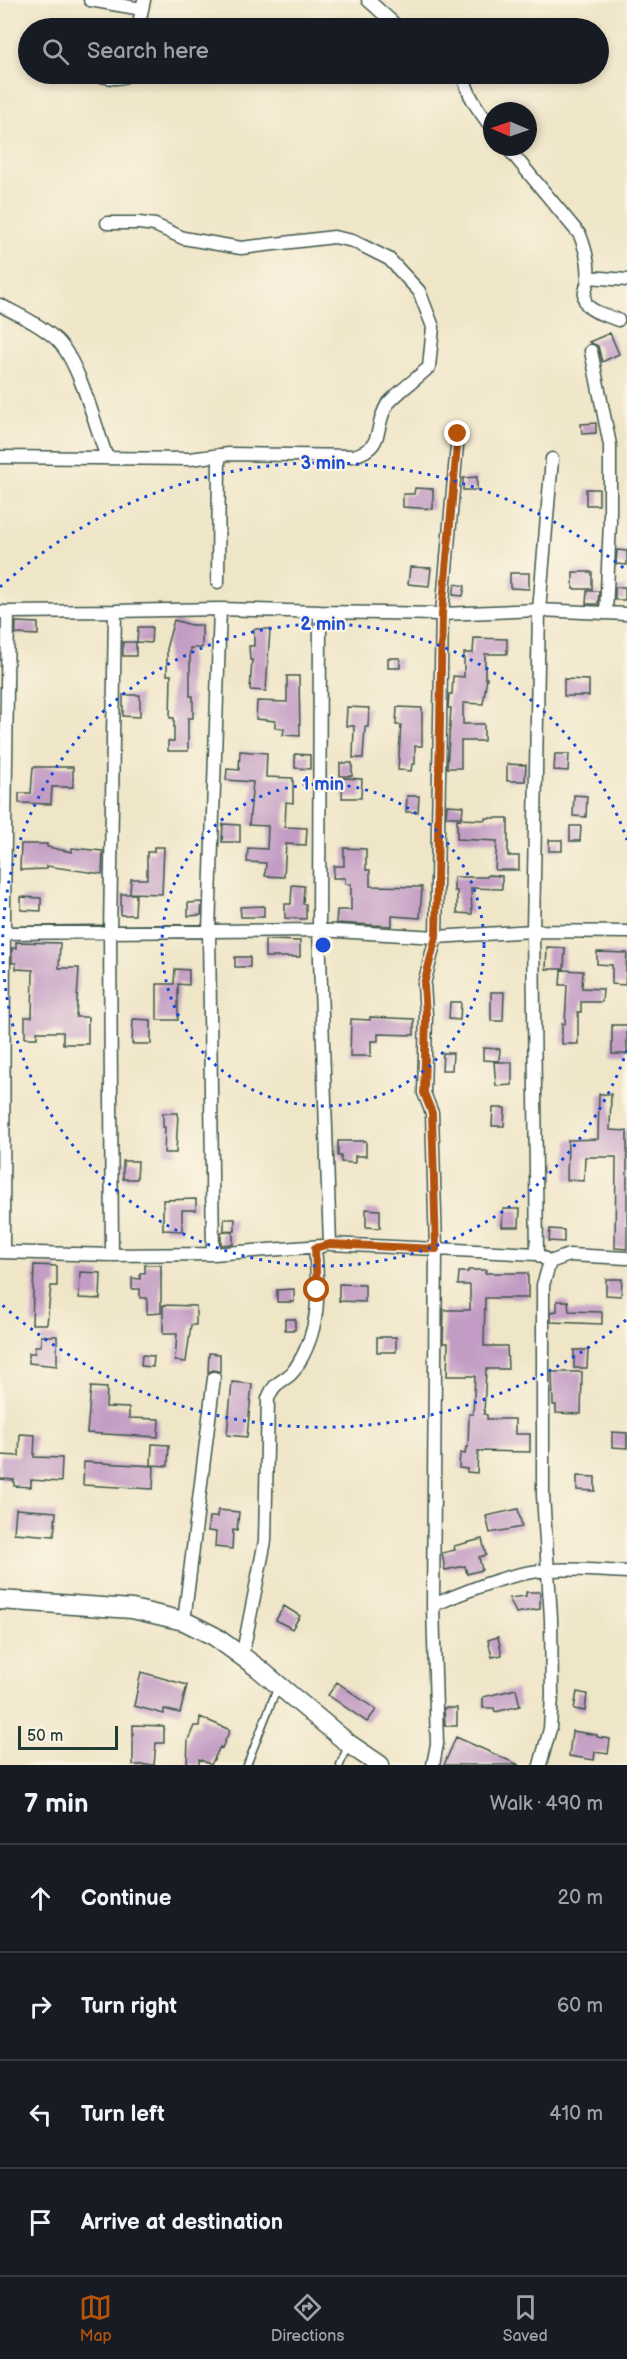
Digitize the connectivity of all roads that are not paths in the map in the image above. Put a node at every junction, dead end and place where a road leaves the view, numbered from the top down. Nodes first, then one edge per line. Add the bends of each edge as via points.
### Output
1 (90, 0) edge
2 (368, 0) edge
3 (143, 4) edge
4 (388, 18) edge
5 (465, 84) edge
6 (483, 117) edge
7 (515, 156) edge
8 (106, 223) dead end
9 (589, 277) junction
10 (627, 279) edge
11 (0, 305) edge
12 (618, 320) dead end
13 (591, 351) dead end
14 (458, 434) dead end
15 (219, 455) junction
16 (0, 457) edge
17 (107, 458) junction
18 (552, 459) dead end
19 (218, 582) dead end
20 (220, 609) junction
21 (539, 610) junction
22 (115, 611) junction
23 (4, 612) edge
24 (320, 612) junction
25 (606, 613) junction
26 (442, 614) junction
27 (627, 614) edge
28 (319, 930) junction
29 (209, 931) junction
30 (533, 931) junction
31 (627, 932) edge
32 (2, 933) edge
33 (110, 933) junction
34 (436, 937) junction
35 (330, 1244) junction
36 (315, 1248) junction
37 (436, 1249) junction
38 (2, 1252) edge
39 (213, 1254) junction
40 (537, 1254) junction
41 (112, 1255) junction
42 (627, 1258) edge
43 (550, 1262) junction
44 (214, 1378) dead end
45 (548, 1570) junction
46 (627, 1572) edge
47 (0, 1600) edge
48 (433, 1605) junction
49 (184, 1621) junction
50 (242, 1657) junction
51 (278, 1685) junction
52 (349, 1744) junction
53 (247, 1765) edge
54 (340, 1765) edge
55 (380, 1765) edge
56 (434, 1765) edge
57 (540, 1765) edge

1 - 3 street
2 - 4 street
5 - 6 street
7 - 9 street via 576,229 586,250
8 - 15 street via 155,225 183,238 242,248 334,237 353,240 389,259 419,291 433,327 429,368 388,405 375,444 367,452 353,456
9 - 10 street
9 - 12 street via 584,295 589,308
11 - 17 street via 58,340 76,370
13 - 25 street via 610,445
14 - 26 street
15 - 17 street via 190,459
15 - 19 street
16 - 17 street
18 - 21 street
20 - 22 street
20 - 24 street
20 - 29 street
21 - 25 street
21 - 26 street
21 - 30 street
22 - 23 street
22 - 33 street
23 - 32 street
24 - 26 street
24 - 28 street
25 - 27 street
26 - 34 street
28 - 29 street
28 - 34 street
28 - 35 street
29 - 33 street
29 - 39 street
30 - 31 street
30 - 34 street
30 - 40 street
32 - 33 street
32 - 38 street
33 - 41 street
34 - 37 street via 424,984 424,1093 432,1113
35 - 36 street
35 - 37 street
36 - 39 street
36 - 50 street via 317,1317 294,1372 280,1380 268,1399 265,1541
37 - 40 street
37 - 48 street
38 - 41 street
39 - 41 street
40 - 43 street
42 - 43 street via 569,1255
43 - 45 street via 543,1285 543,1495
44 - 49 street
45 - 46 street
45 - 48 street via 509,1577
45 - 57 street via 552,1695 550,1729
47 - 49 main road via 132,1609
48 - 56 street via 437,1744
49 - 50 main road via 214,1636
50 - 51 main road
51 - 52 main road
51 - 53 lane
52 - 54 lane
52 - 55 main road

